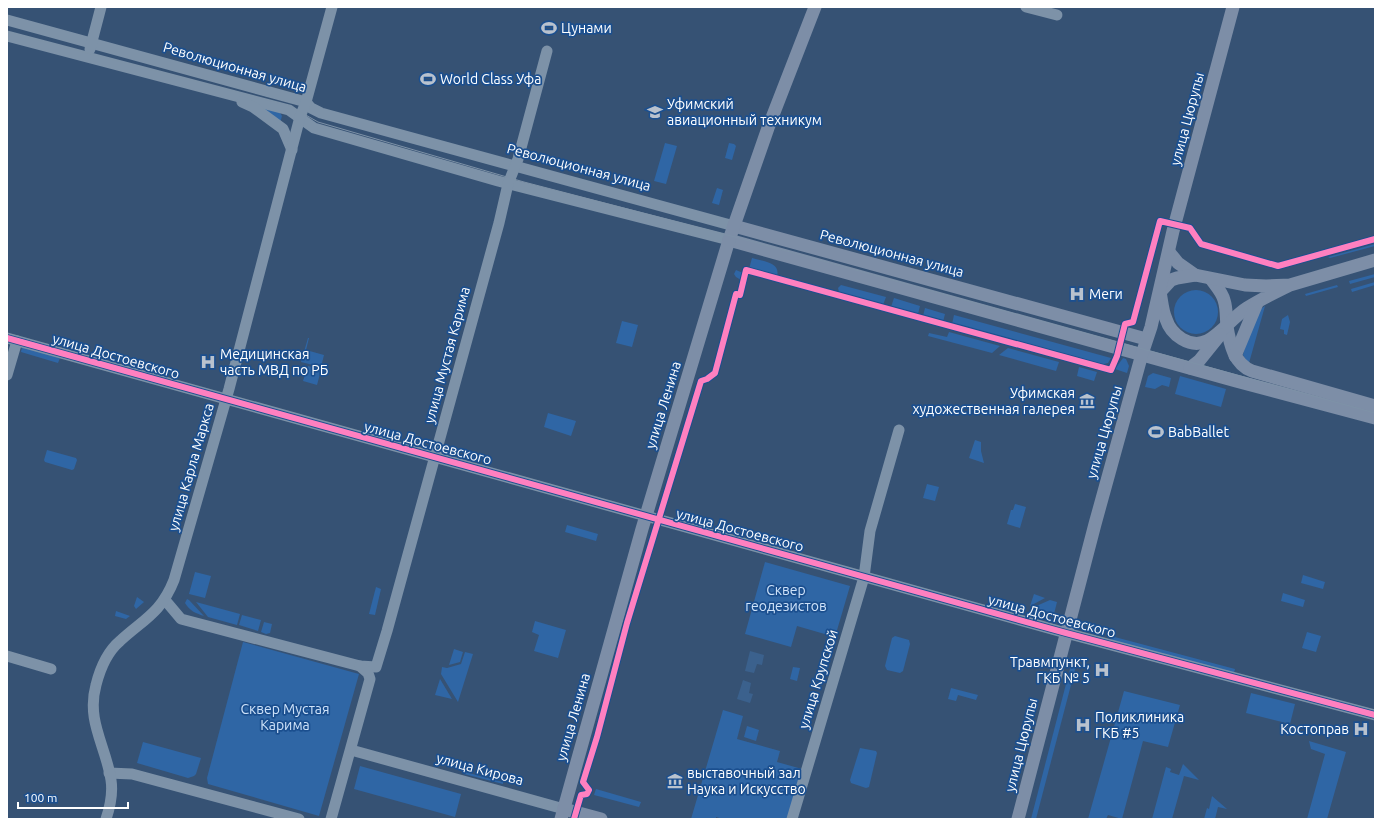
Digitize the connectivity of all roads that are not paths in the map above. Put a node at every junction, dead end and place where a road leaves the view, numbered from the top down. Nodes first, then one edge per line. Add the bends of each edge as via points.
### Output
1 (101, 7) edge
2 (332, 7) edge
3 (815, 7) edge
4 (1026, 7) edge
5 (1233, 7) edge
6 (1057, 15) dead end
7 (7, 20) edge
8 (7, 36) edge
9 (91, 43) junction
10 (547, 51) dead end
11 (88, 57) junction
12 (228, 94) junction
13 (306, 102) junction
14 (300, 117) junction
15 (292, 150) junction
16 (515, 166) junction
17 (508, 184) junction
18 (734, 226) junction
19 (729, 240) junction
20 (1169, 252) junction
21 (1375, 260) edge
22 (1196, 275) junction
23 (1211, 279) junction
24 (1290, 285) junction
25 (1160, 292) junction
26 (1257, 303) junction
27 (1227, 326) junction
28 (1146, 339) junction
29 (12, 340) edge
30 (1142, 354) junction
31 (1235, 356) junction
32 (1190, 368) junction
33 (7, 375) edge
34 (226, 399) junction
35 (1375, 406) edge
36 (1375, 418) edge
37 (899, 430) dead end
38 (435, 457) junction
39 (646, 516) junction
40 (864, 577) junction
41 (165, 600) junction
42 (1066, 632) junction
43 (7, 656) edge
44 (360, 666) junction
45 (51, 669) dead end
46 (1375, 715) edge
47 (351, 750) junction
48 (109, 773) junction
49 (563, 814) edge
50 (106, 819) edge
51 (299, 819) edge
52 (331, 819) edge
53 (601, 819) edge
54 (792, 819) edge
55 (1018, 819) edge

1 - 9 street
2 - 13 street, улица Карла Маркса
3 - 18 main road, улица Ленина via 768,128
4 - 6 street
5 - 20 main road, улица Цюрупы
7 - 9 street, Революционная улица
8 - 11 street, Революционная улица
9 - 11 street
9 - 13 street, Революционная улица
10 - 16 street, улица Мустая Карима
11 - 12 street, Революционная улица
12 - 14 street, Революционная улица via 289,110
12 - 15 street via 253,107 283,129
13 - 14 street, улица Карла Маркса
13 - 16 street, Революционная улица via 321,114
14 - 15 street, улица Карла Маркса
14 - 17 street, Революционная улица via 314,128
15 - 34 street, улица Карла Маркса
16 - 17 street, улица Мустая Карима
16 - 18 street, Революционная улица
17 - 19 street, Революционная улица
17 - 38 street, улица Мустая Карима
18 - 19 main road, улица Ленина
18 - 28 main road, Революционная улица
19 - 30 main road
19 - 39 main road, улица Ленина
20 - 22 main road via 1178,263
20 - 25 main road, улица Цюрупы
21 - 24 main road
22 - 23 main road
22 - 25 main road via 1171,280
23 - 24 main road via 1245,285
23 - 27 main road via 1224,299
24 - 26 main road
25 - 27 main road via 1166,319 1175,334 1184,340 1196,343 1207,341
25 - 28 main road, улица Цюрупы
26 - 27 main road
26 - 31 main road
27 - 31 main road
27 - 32 main road via 1207,352
28 - 30 main road, улица Цюрупы
29 - 33 street
29 - 34 street, улица Достоевского
30 - 32 main road
30 - 42 main road, улица Цюрупы
31 - 35 main road via 1249,370
32 - 36 main road
34 - 38 street, улица Достоевского
34 - 41 street, улица Карла Маркса via 179,567
37 - 40 street, улица Крупской via 870,531
38 - 39 street, улица Достоевского
38 - 44 street, улица Мустая Карима via 376,667
39 - 40 street, улица Достоевского
39 - 49 main road, улица Ленина
40 - 42 street, улица Достоевского
40 - 54 street, улица Крупской
41 - 44 street via 181,619
41 - 48 street, улица Карла Маркса via 141,625 120,641 100,669 95,687 93,713
42 - 46 street, улица Достоевского
42 - 55 main road, улица Цюрупы
43 - 45 street
44 - 47 street via 368,673 370,679
47 - 49 street, улица Кирова
47 - 52 street
48 - 50 street, улица Карла Маркса via 112,790
48 - 51 street via 132,774
49 - 53 main road, улица Кирова

